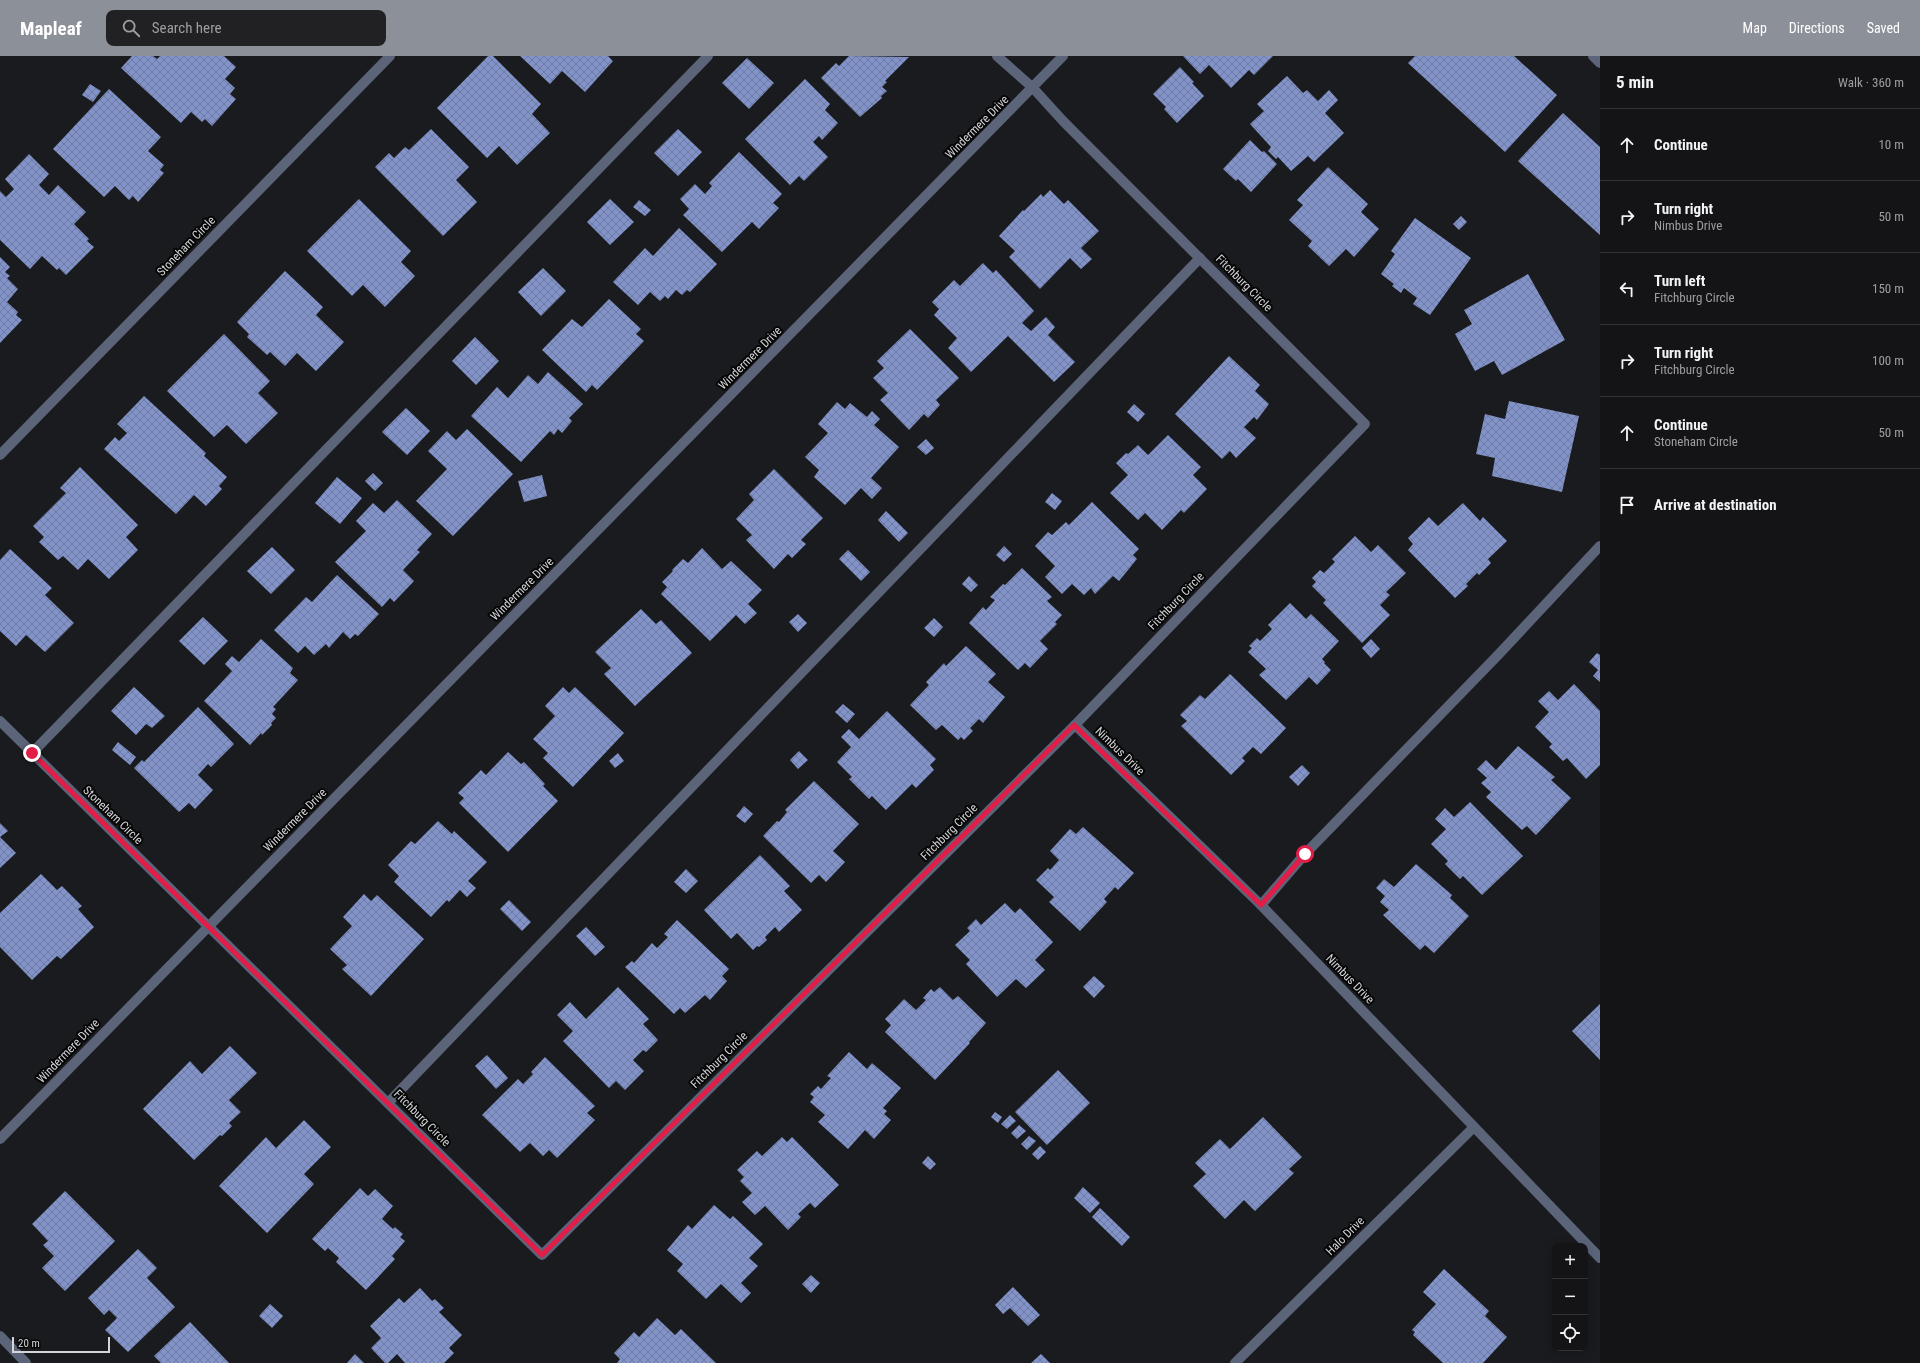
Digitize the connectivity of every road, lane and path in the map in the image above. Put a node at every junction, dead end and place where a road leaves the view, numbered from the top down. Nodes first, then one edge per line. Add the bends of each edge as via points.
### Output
1 (390, 56) edge
2 (708, 56) edge
3 (997, 56) edge
4 (1063, 56) edge
5 (1593, 56) edge
6 (1600, 63) edge
7 (1033, 88) junction
8 (1200, 258) junction
9 (0, 455) edge
10 (1600, 546) edge
11 (0, 721) edge
12 (1074, 725) junction
13 (32, 753) junction
14 (1261, 905) junction
15 (209, 926) junction
16 (388, 1103) junction
17 (1474, 1127) junction
18 (0, 1139) edge
19 (1600, 1258) edge
20 (0, 1336) edge
21 (26, 1363) edge
22 (1235, 1363) edge

1 - 9 street, Stoneham Circle
2 - 13 street
3 - 7 street
4 - 7 street, Windermere Drive
5 - 6 street
7 - 8 street, Fitchburg Circle
7 - 15 street, Windermere Drive
8 - 12 street, Fitchburg Circle via 1365,424
8 - 16 street
10 - 14 street via 1494,660 1305,854
11 - 13 street, Stoneham Circle
12 - 14 street, Nimbus Drive
12 - 16 street, Fitchburg Circle via 542,1255
13 - 15 street, Stoneham Circle
14 - 17 street, Nimbus Drive
15 - 16 street, Fitchburg Circle
15 - 18 street, Windermere Drive
17 - 19 street, Nimbus Drive
17 - 22 street, Halo Drive
20 - 21 street

